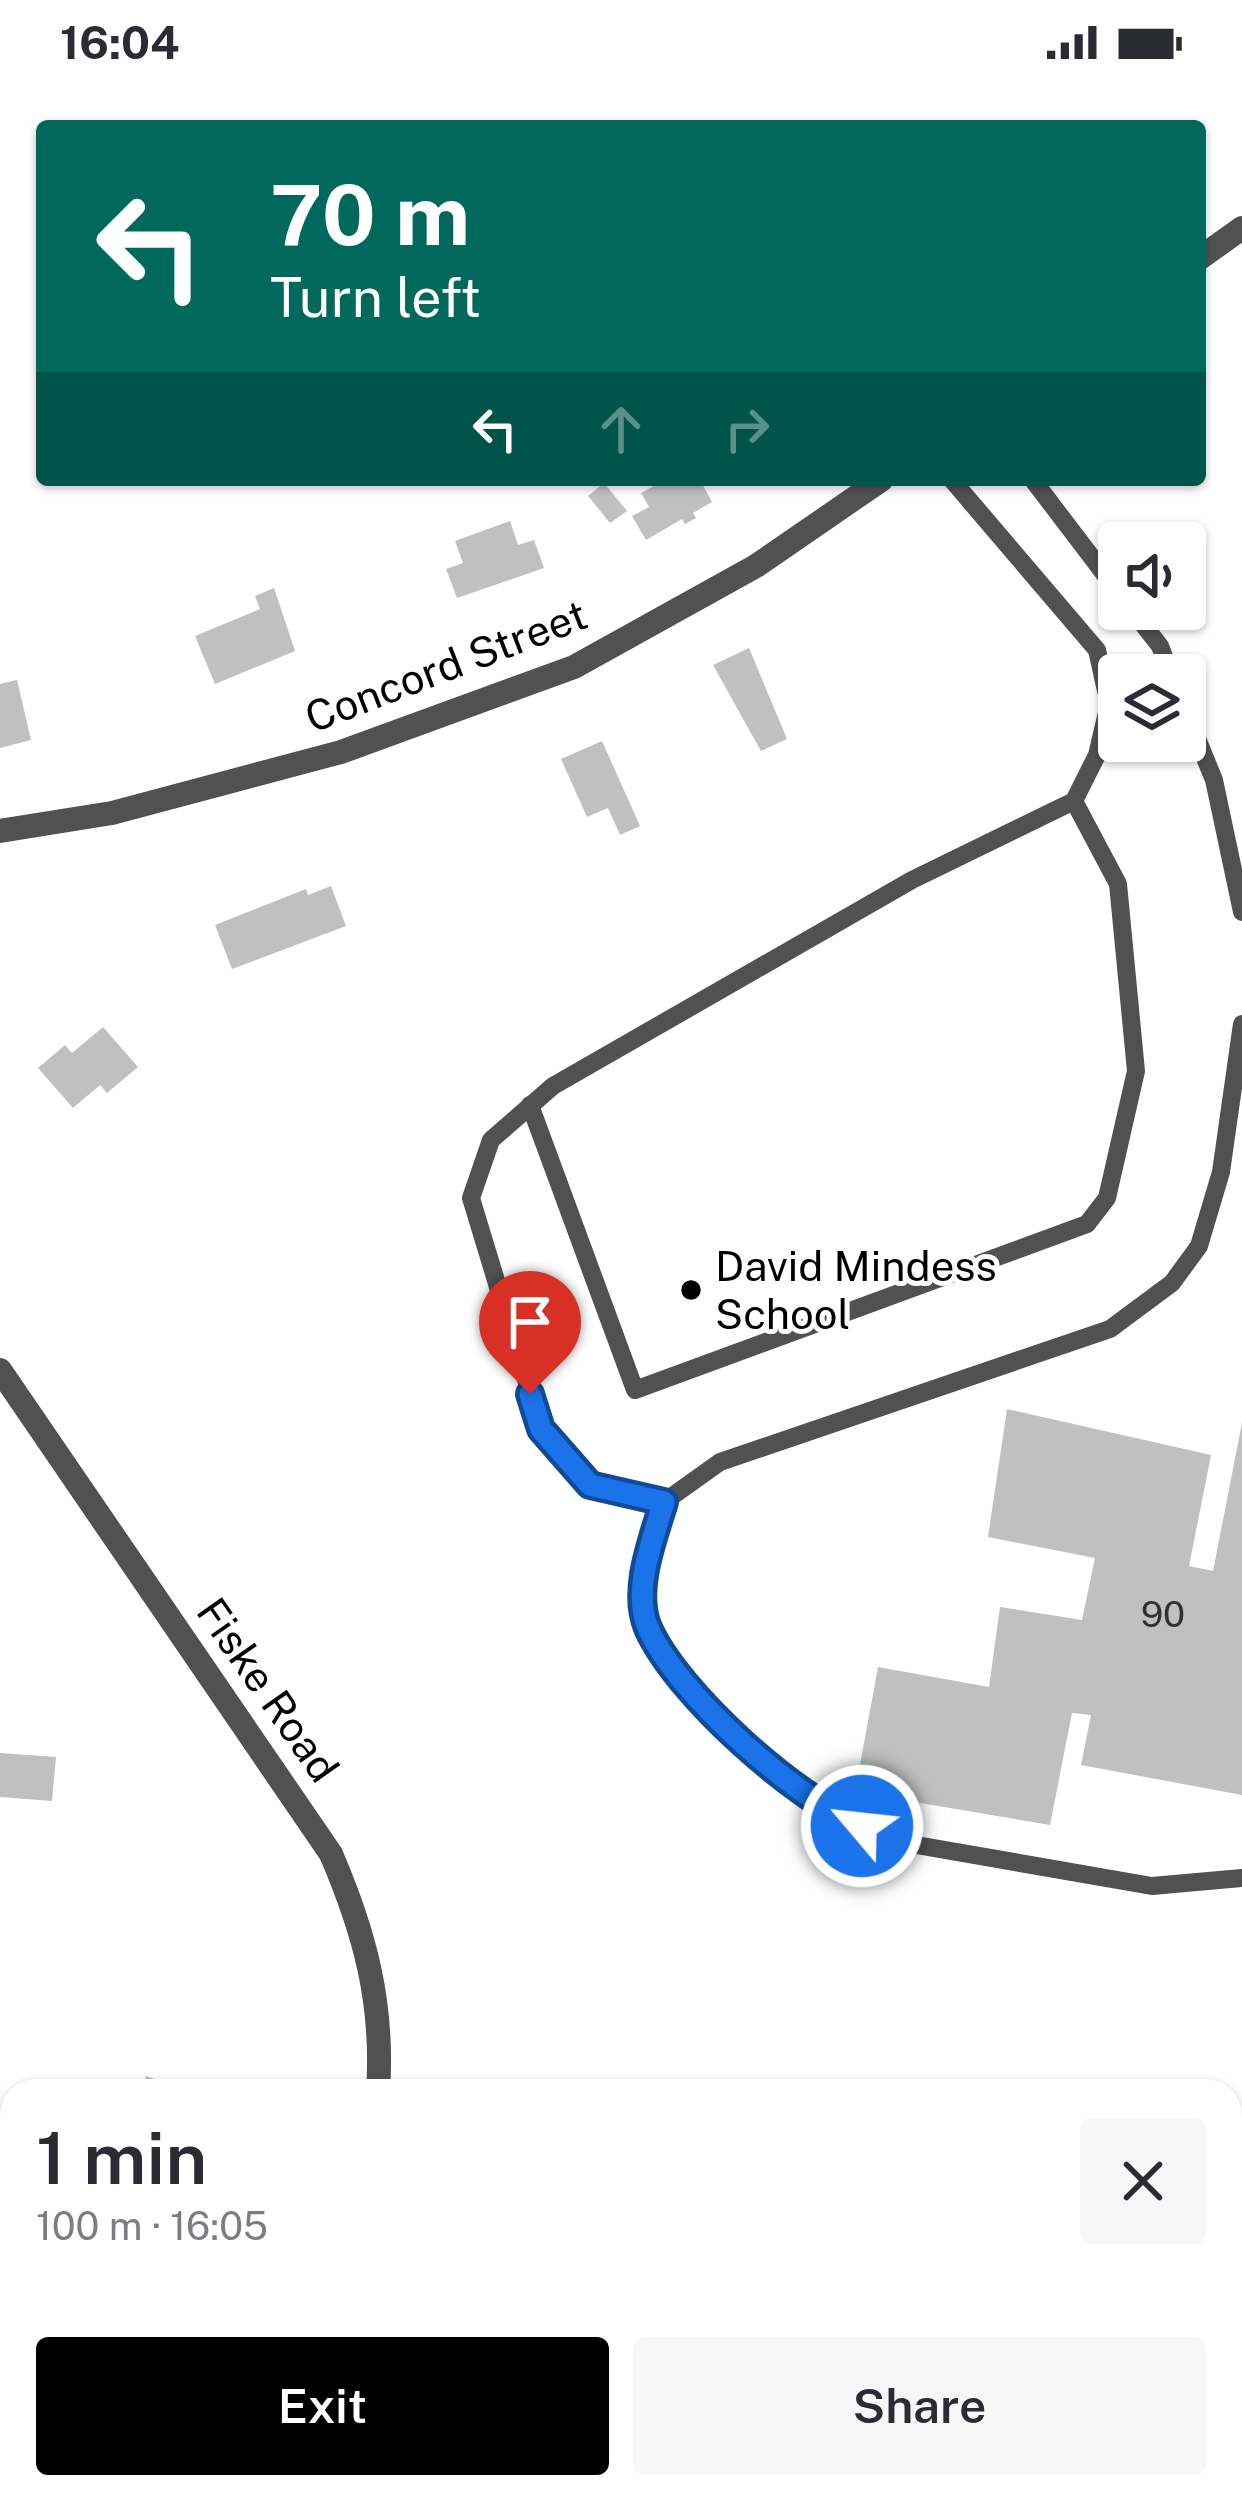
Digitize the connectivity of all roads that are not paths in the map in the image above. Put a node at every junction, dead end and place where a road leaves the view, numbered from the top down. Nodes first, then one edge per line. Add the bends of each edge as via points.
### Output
1 (1242, 228) edge
2 (1206, 253) edge
3 (872, 486) edge
4 (957, 486) edge
5 (1038, 486) edge
6 (1098, 565) edge
7 (1206, 760) edge
8 (1074, 801) junction
9 (0, 831) edge
10 (1242, 912) edge
11 (1242, 1024) edge
12 (530, 1106) junction
13 (0, 1370) edge
14 (664, 1502) junction
15 (1242, 1878) edge
16 (379, 2079) edge

1 - 2 street
3 - 9 street, Concord Street via 756,566 574,667 341,752 112,812
4 - 8 lane via 1097,650 1109,704 1097,755
5 - 6 lane
7 - 10 lane
8 - 12 lane via 729,982
8 - 12 lane via 1118,884 1136,1071 1107,1198 1088,1224 635,1390
11 - 14 lane via 1221,1172 1198,1246 1172,1283 1110,1329 720,1462
12 - 14 lane via 491,1140 471,1198 541,1429 590,1485
13 - 16 street, Fiske Road via 332,1854 376,1982
14 - 15 lane via 644,1569 647,1626 712,1716 825,1811 899,1842 1152,1886

